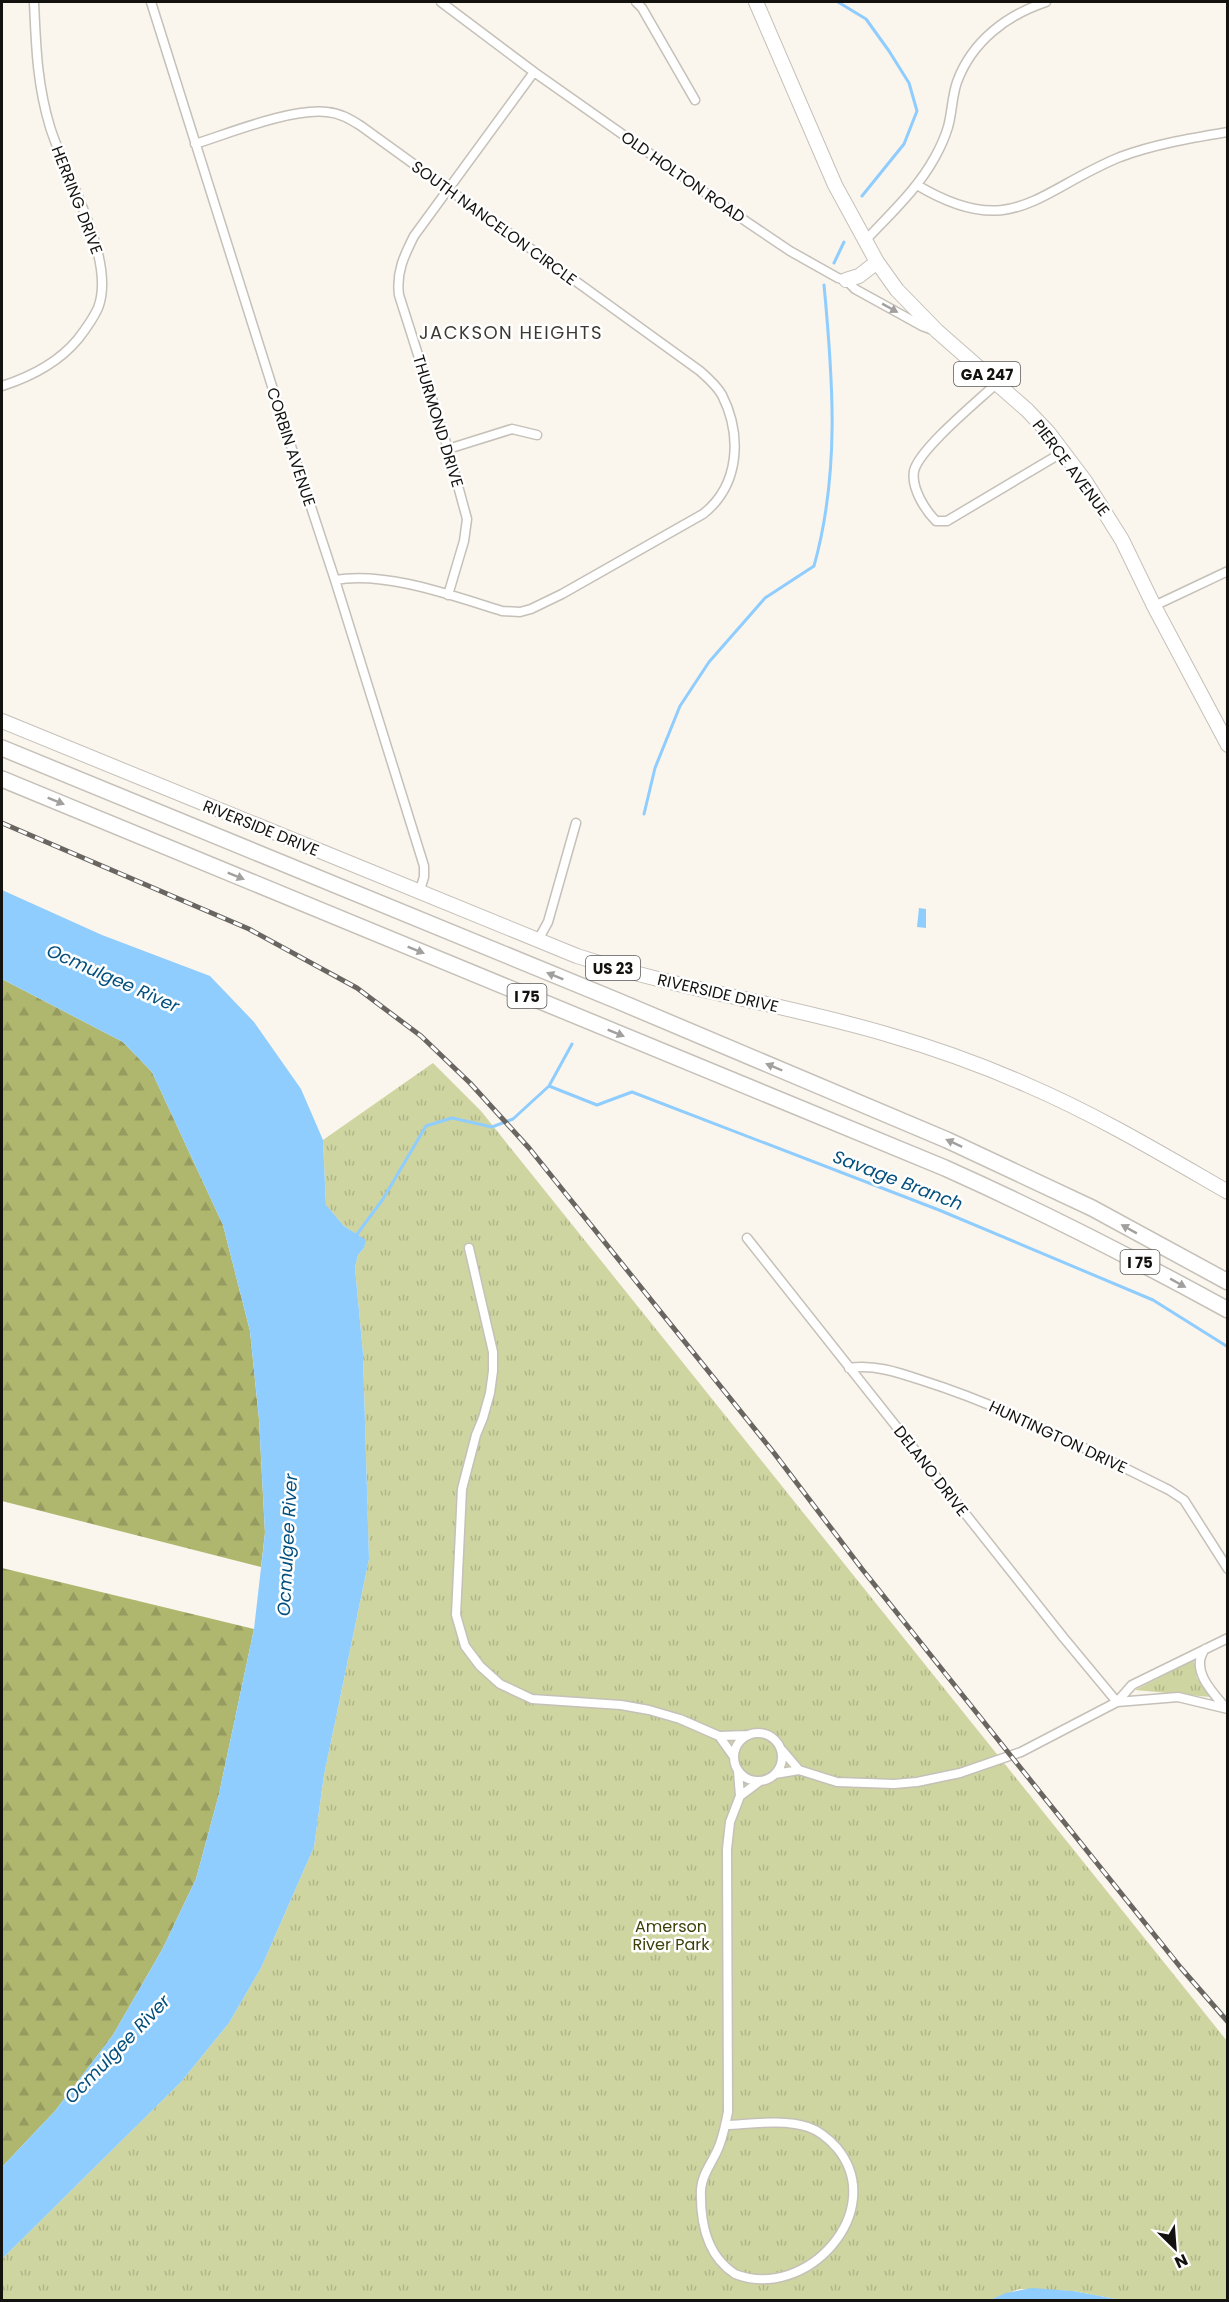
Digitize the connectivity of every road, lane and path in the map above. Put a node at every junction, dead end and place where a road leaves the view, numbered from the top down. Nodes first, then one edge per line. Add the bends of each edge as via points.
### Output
1 (34, 2) edge
2 (151, 2) edge
3 (441, 2) edge
4 (636, 2) edge
5 (756, 2) edge
6 (1046, 2) edge
7 (534, 72) junction
8 (695, 100) dead end
9 (1227, 132) edge
10 (195, 144) junction
11 (917, 185) junction
12 (448, 190) junction
13 (864, 242) junction
14 (877, 262) junction
15 (846, 280) junction
16 (937, 331) junction
17 (997, 383) junction
18 (2, 386) edge
19 (537, 435) dead end
20 (448, 449) junction
21 (1063, 452) junction
22 (1227, 571) edge
23 (336, 580) junction
24 (448, 595) junction
25 (1154, 606) junction
26 (2, 722) edge
27 (1227, 745) edge
28 (2, 748) edge
29 (2, 779) edge
30 (576, 823) dead end
31 (419, 893) junction
32 (538, 940) junction
33 (1227, 1192) edge
34 (747, 1238) dead end
35 (469, 1248) dead end
36 (1227, 1282) edge
37 (1227, 1310) edge
38 (849, 1368) junction
39 (1227, 1569) edge
40 (1227, 1638) edge
41 (1206, 1648) junction
42 (1117, 1702) junction
43 (1226, 1708) edge
44 (748, 1735) junction
45 (719, 1736) junction
46 (780, 1748) junction
47 (734, 1757) junction
48 (799, 1770) junction
49 (738, 1771) junction
50 (775, 1774) junction
51 (760, 1781) junction
52 (740, 1796) junction
53 (726, 2125) junction

1 - 18 street, HERRING DRIVE via 41,94 101,262 102,287 98,308 74,343 46,366
2 - 10 street, CORBIN AVENUE
3 - 7 street, OLD HOLTON ROAD
4 - 8 street
5 - 13 main road, PIERCE AVENUE / GA 247 via 835,185
6 - 11 street via 1013,16 991,31 975,49 957,82 948,128
7 - 12 street, THURMOND DRIVE
7 - 15 street, OLD HOLTON ROAD via 790,251
9 - 11 street via 1166,143 1120,158 1042,199 1008,209 968,208
10 - 12 street, SOUTH NANCELON CIRCLE via 294,115 328,112 361,126
10 - 23 street, CORBIN AVENUE
11 - 13 street
12 - 20 street, THURMOND DRIVE via 414,236 397,281
12 - 24 street, SOUTH NANCELON CIRCLE via 700,371 722,394 736,445 729,482 715,505 562,594 520,612 502,611
13 - 14 main road, PIERCE AVENUE / GA 247
14 - 15 main road via 859,276
14 - 16 main road, PIERCE AVENUE / GA 247 via 897,290
15 -> 16 street, OLD HOLTON ROAD
16 - 17 main road, PIERCE AVENUE / GA 247
17 - 21 main road, PIERCE AVENUE / GA 247 via 1027,410
17 - 21 street via 918,461 914,481 930,515 936,521 947,521
19 - 20 street via 512,429
20 - 24 street, THURMOND DRIVE via 467,519
21 - 25 main road, PIERCE AVENUE / GA 247 via 1103,507
22 - 25 street
23 - 24 street via 387,580
23 - 31 street, CORBIN AVENUE via 424,866
25 - 27 main road, PIERCE AVENUE / GA 247
26 - 31 main road, RIVERSIDE DRIVE / US 23
36 -> 28 highway, I 75 via 1092,1208 947,1140
29 -> 37 highway, I 75 via 945,1168 1026,1204
30 - 32 street via 548,922
31 - 32 main road, RIVERSIDE DRIVE / US 23
32 - 33 main road, RIVERSIDE DRIVE / US 23 via 633,974 830,1019 960,1059 1096,1118
34 - 38 street, DELANO DRIVE
35 - 45 street via 493,1352 493,1371 462,1489 456,1615 465,1646 489,1676 532,1699 649,1710
38 - 39 street, HUNTINGTON DRIVE via 864,1365 948,1388 1169,1490 1184,1500
38 - 42 street, DELANO DRIVE
40 - 41 street
41 - 42 street via 1132,1685
41 - 43 street via 1199,1661 1200,1670
42 - 43 street via 1178,1697
42 - 48 street via 1021,1752 950,1775 917,1782 871,1784 837,1782
44 - 45 street
44 - 46 street via 767,1735
44 - 47 street via 741,1740
45 - 47 street
46 - 48 street
46 - 50 street via 782,1757
47 - 49 street
48 - 50 street
49 - 51 street
49 - 52 street
50 - 51 street
51 - 52 street
52 - 53 street via 730,1822 727,1850
53 - 53 street via 807,2127 820,2133 844,2157 854,2194 848,2227 826,2260 797,2280 780,2285 745,2281 728,2269 707,2241 702,2224 701,2186

